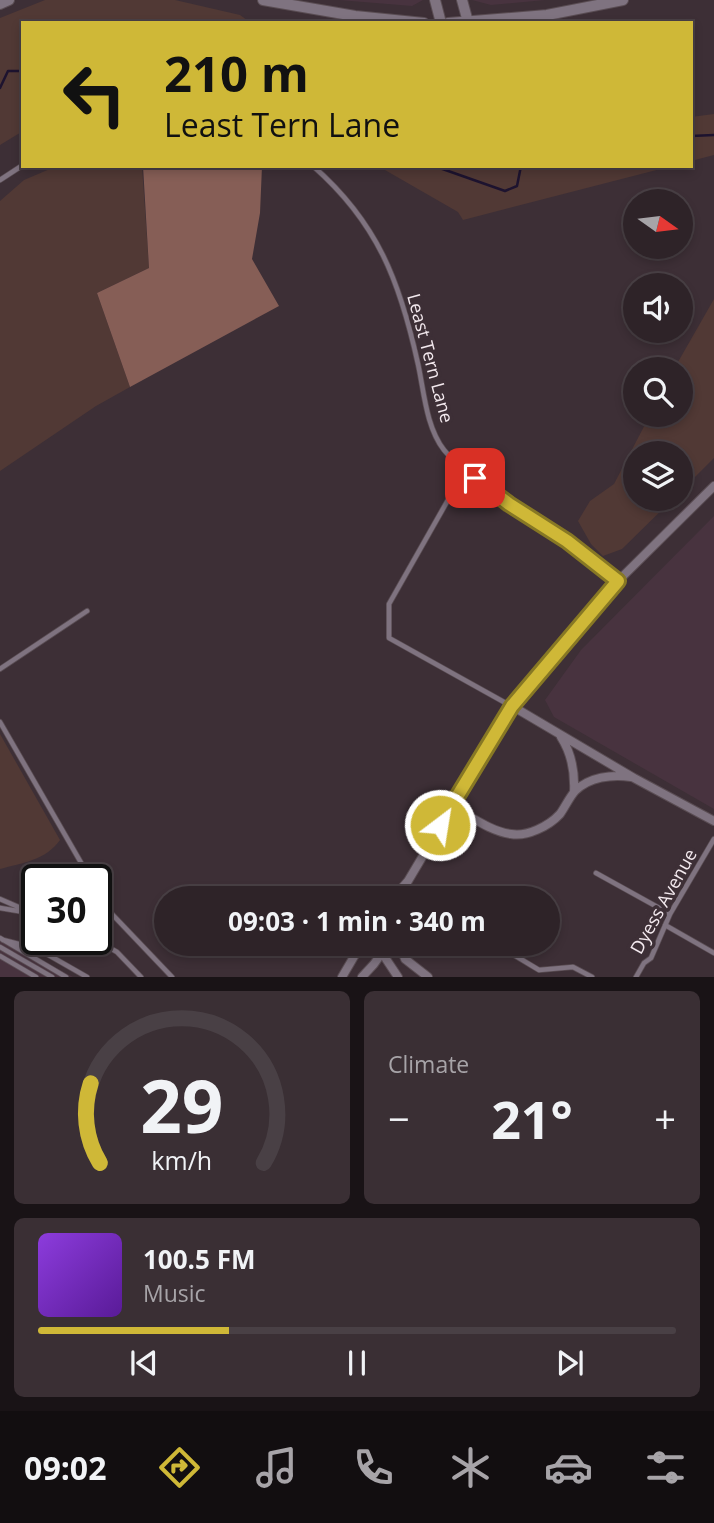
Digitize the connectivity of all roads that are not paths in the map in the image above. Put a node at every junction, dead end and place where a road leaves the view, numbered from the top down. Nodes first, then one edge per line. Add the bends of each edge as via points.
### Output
1 (9, 0) edge
2 (263, 0) edge
3 (435, 0) edge
4 (462, 0) edge
5 (624, 0) edge
6 (0, 4) edge
7 (408, 21) edge
8 (440, 21) edge
9 (468, 21) edge
10 (479, 21) edge
11 (21, 166) edge
12 (315, 168) edge
13 (0, 180) edge
14 (465, 470) junction
15 (714, 486) edge
16 (618, 581) junction
17 (88, 611) dead end
18 (0, 669) edge
19 (512, 706) junction
20 (0, 722) edge
21 (559, 734) junction
22 (634, 778) junction
23 (574, 792) junction
24 (451, 806) junction
25 (714, 821) edge
26 (714, 839) edge
27 (82, 864) edge
28 (596, 873) dead end
29 (408, 881) junction
30 (404, 886) edge
31 (407, 886) edge
32 (0, 899) edge
33 (0, 908) edge
34 (21, 908) edge
35 (21, 912) edge
36 (112, 914) edge
37 (670, 914) junction
38 (665, 925) junction
39 (1, 939) edge
40 (0, 947) edge
41 (112, 948) edge
42 (714, 953) edge
43 (0, 956) edge
44 (354, 956) edge
45 (376, 956) edge
46 (387, 956) edge
47 (404, 956) edge
48 (516, 956) edge
49 (36, 977) edge
50 (52, 977) edge
51 (66, 977) edge
52 (87, 977) edge
53 (141, 977) edge
54 (172, 977) edge
55 (342, 977) edge
56 (362, 977) edge
57 (398, 977) edge
58 (428, 977) edge
59 (592, 977) edge
60 (636, 977) edge

1 - 6 street
2 - 7 street
3 - 8 street
4 - 9 street
5 - 10 street via 547,15
11 - 13 lane
12 - 14 lane, Least Tern Lane via 369,227 387,261 406,310 431,425 443,449
14 - 16 lane, Least Tern Lane
14 - 19 lane via 389,604 389,638
15 - 16 street
16 - 19 street
17 - 18 lane
19 - 21 street
19 - 24 street
20 - 27 lane
21 - 22 street
21 - 23 street via 574,767
22 - 23 street via 592,780
22 - 25 street
23 - 24 street via 546,826 511,835
24 - 29 street
26 - 37 lane, Dyess Avenue
28 - 37 lane
29 - 30 street
29 - 31 street
32 - 34 lane
33 - 35 lane
36 - 54 lane
37 - 38 lane, Dyess Avenue
38 - 42 lane
38 - 60 lane, Dyess Avenue via 651,958
39 - 51 lane
39 - 52 lane via 38,949
40 - 50 lane
41 - 53 lane
43 - 49 lane
44 - 55 street
45 - 56 street
46 - 57 street
47 - 58 street
48 - 59 lane via 539,970 573,967

